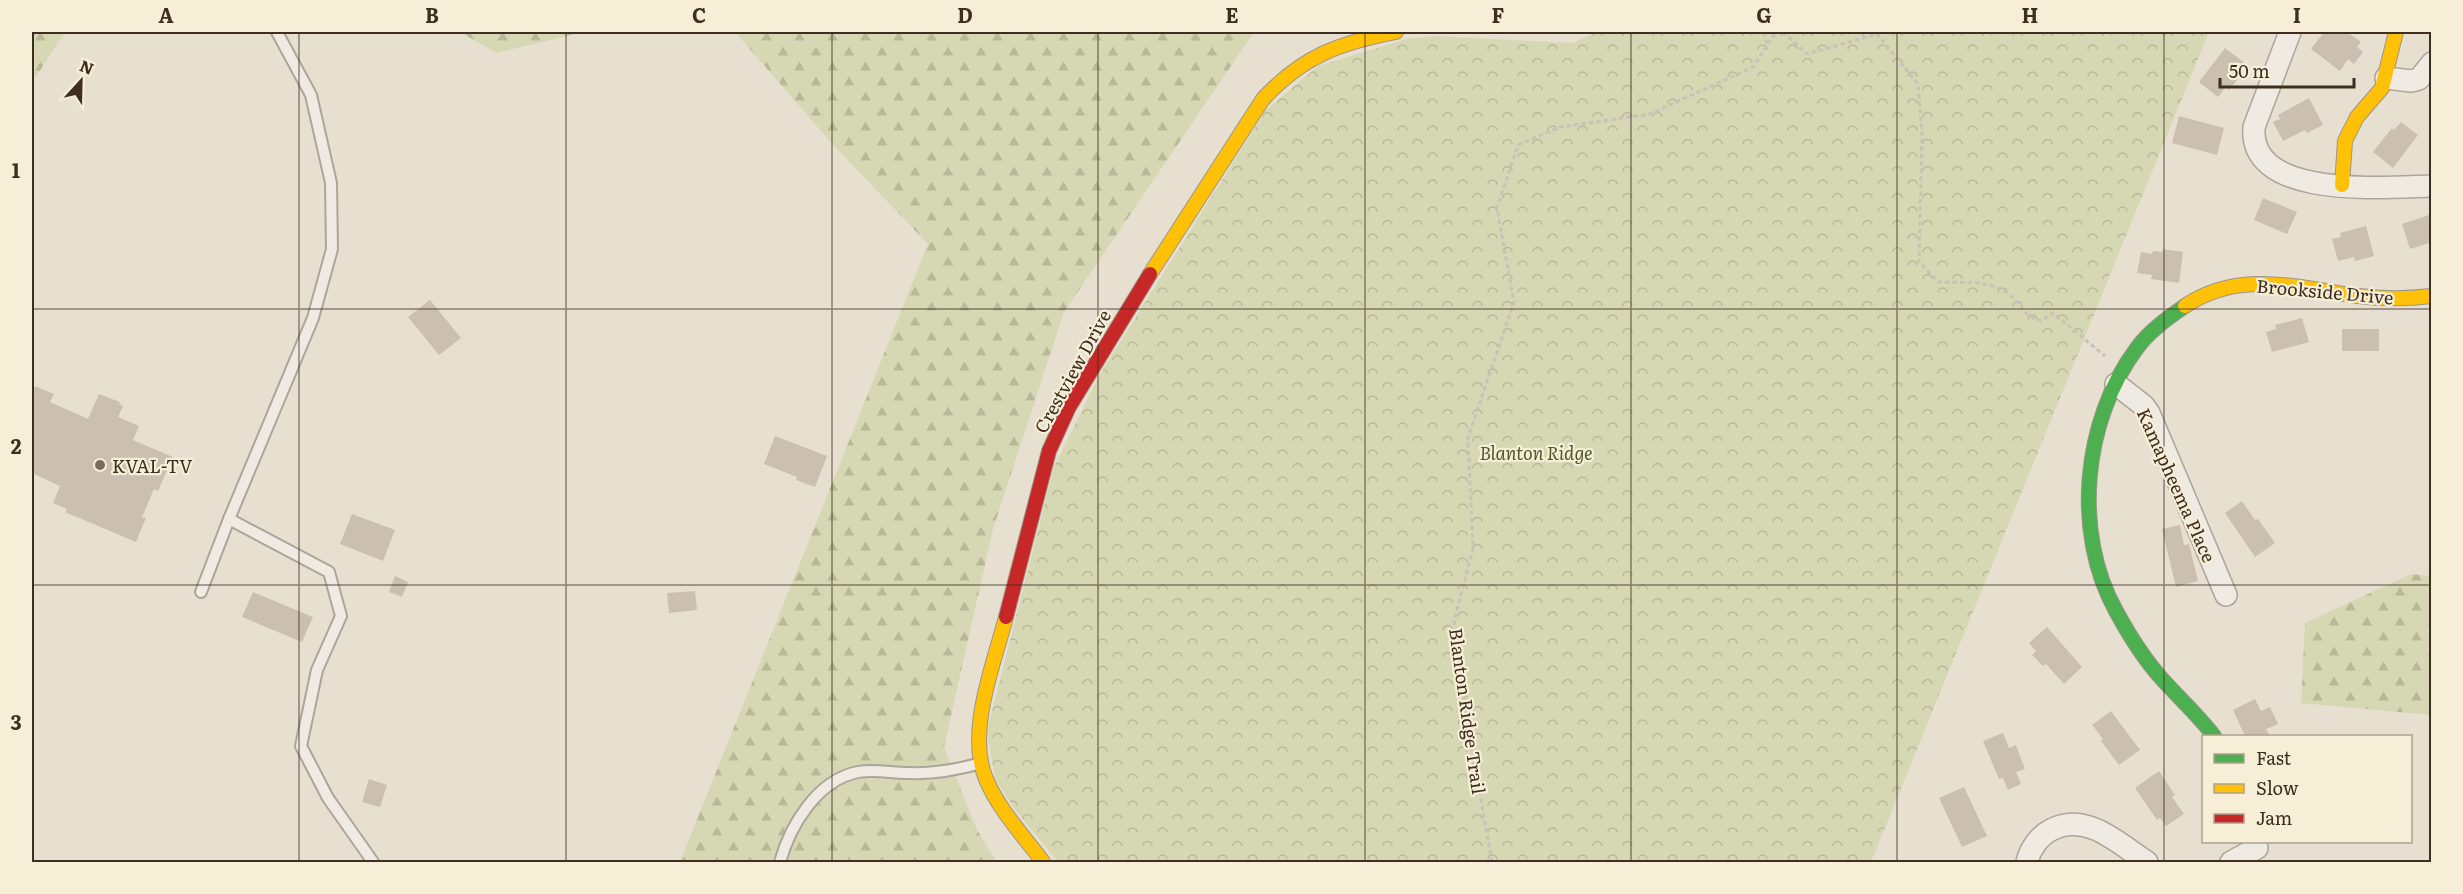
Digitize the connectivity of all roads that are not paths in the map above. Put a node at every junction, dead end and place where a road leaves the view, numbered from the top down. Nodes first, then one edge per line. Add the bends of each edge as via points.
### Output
1 (277, 32) edge
2 (1396, 32) edge
3 (2290, 32) edge
4 (2396, 32) edge
5 (2432, 63) edge
6 (2386, 78) junction
7 (2342, 185) junction
8 (2432, 186) edge
9 (2432, 296) edge
10 (2120, 377) junction
11 (229, 519) junction
12 (201, 592) dead end
13 (2226, 596) dead end
14 (2213, 735) edge
15 (981, 763) junction
16 (2260, 851) edge
17 (373, 862) edge
18 (780, 862) edge
19 (1043, 862) edge
20 (2027, 862) edge
21 (2147, 862) edge
22 (2231, 862) edge

1 - 11 lane via 311,95 331,183 332,249 313,318
2 - 15 street, Crestview Drive via 1324,50 1281,78 1263,99 1087,374 1049,451 983,708
3 - 7 street via 2255,120 2254,143 2264,162 2285,176 2297,181
4 - 6 street
5 - 6 street via 2420,80
6 - 7 street via 2349,132 2343,149
7 - 8 street
9 - 10 street, Brookside Drive via 2351,296 2260,284 2225,287 2197,298 2156,328 2137,348
10 - 13 street, Kamapheema Place via 2148,413
10 - 14 street, Brookside Drive via 2102,416 2091,463 2091,526 2099,575 2156,671
11 - 12 lane
11 - 17 lane via 329,572 341,616 317,670 302,746 328,798
15 - 18 lane via 939,772 858,772 835,781 803,813
15 - 19 street, Crestview Drive via 991,791
16 - 22 street
20 - 21 street via 2032,848 2046,833 2074,823 2099,831

